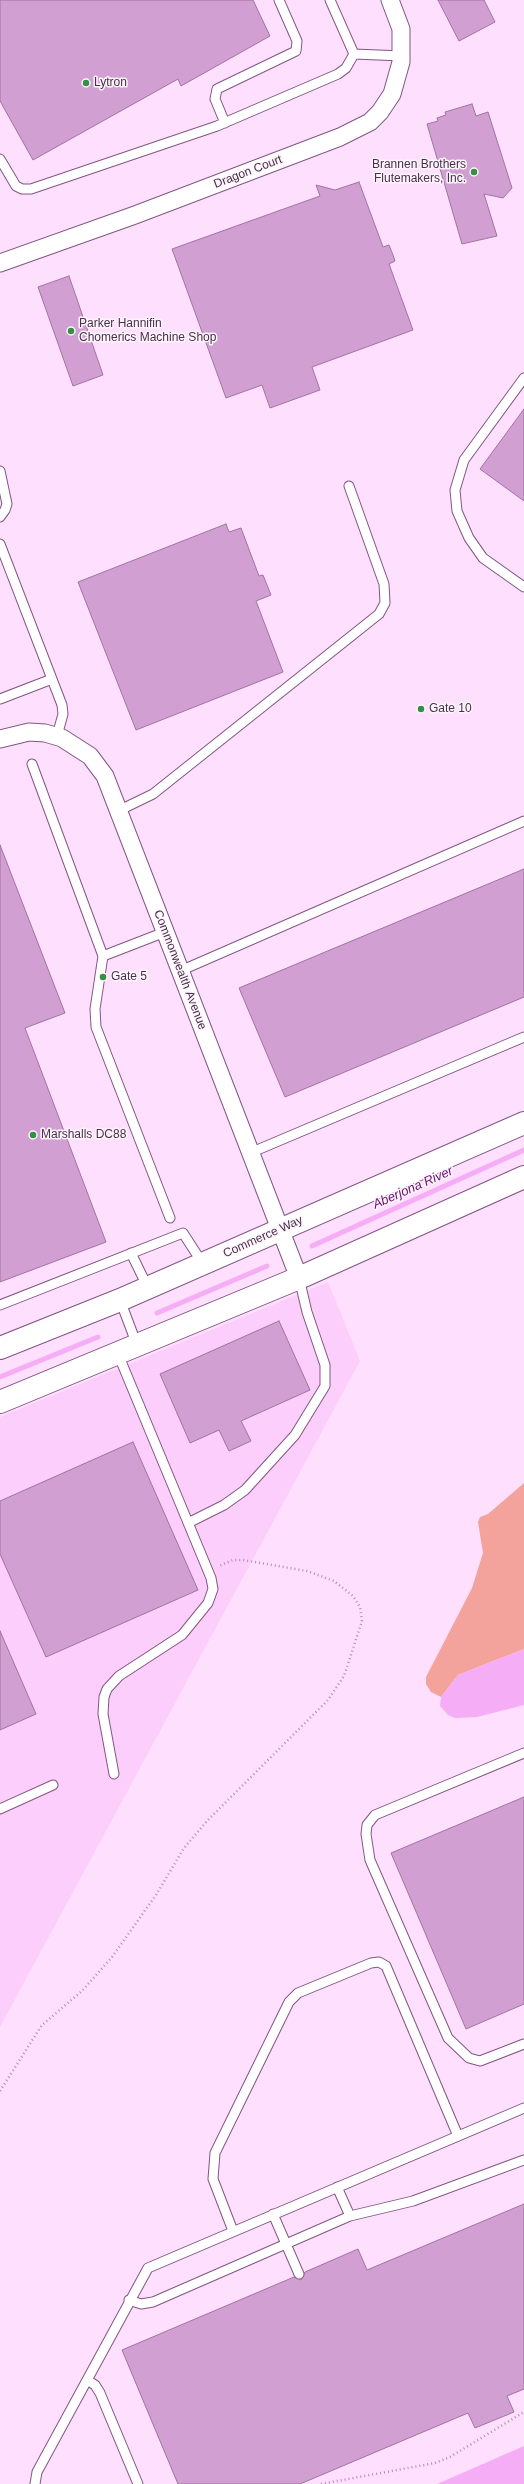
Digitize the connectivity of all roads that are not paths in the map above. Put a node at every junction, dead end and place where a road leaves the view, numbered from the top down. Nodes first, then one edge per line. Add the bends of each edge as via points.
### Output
1 (278, 0) edge
2 (330, 0) edge
3 (390, 0) edge
4 (354, 54) junction
5 (402, 56) junction
6 (225, 123) junction
7 (0, 159) edge
8 (0, 263) edge
9 (524, 378) edge
10 (0, 471) edge
11 (349, 486) dead end
12 (0, 516) edge
13 (0, 544) edge
14 (524, 587) edge
15 (52, 679) junction
16 (0, 699) edge
17 (58, 736) junction
18 (0, 739) edge
19 (32, 764) dead end
20 (118, 811) junction
21 (524, 821) edge
22 (165, 932) junction
23 (103, 956) junction
24 (180, 971) junction
25 (524, 1036) edge
26 (524, 1123) edge
27 (250, 1152) junction
28 (524, 1177) edge
29 (170, 1218) dead end
30 (279, 1230) junction
31 (131, 1253) junction
32 (203, 1264) junction
33 (299, 1278) junction
34 (148, 1288) junction
35 (120, 1300) junction
36 (0, 1305) edge
37 (0, 1348) edge
38 (127, 1350) junction
39 (0, 1402) edge
40 (188, 1523) junction
41 (524, 1753) edge
42 (114, 1774) dead end
43 (53, 1785) dead end
44 (0, 1809) edge
45 (524, 2044) edge
46 (524, 2108) edge
47 (458, 2136) junction
48 (524, 2160) edge
49 (337, 2187) junction
50 (273, 2214) junction
51 (350, 2216) junction
52 (233, 2231) junction
53 (287, 2245) junction
54 (299, 2274) dead end
55 (129, 2300) junction
56 (87, 2380) junction
57 (35, 2484) edge
58 (138, 2484) edge

1 - 6 lane via 297,41 296,50 217,89 215,99
2 - 4 lane
3 - 5 street, Dragon Court via 401,29
4 - 5 lane
4 - 6 lane via 341,72
5 - 8 street, Dragon Court via 398,78 387,103 376,117 364,125 128,218
6 - 7 lane via 28,190 14,184
9 - 14 lane via 464,460 455,490 457,512 469,538 483,558
10 - 12 lane via 7,504
11 - 20 lane via 384,584 385,603 379,614 153,794
13 - 15 lane
15 - 16 lane
15 - 17 lane via 63,712
17 - 18 street, Commonwealth Avenue via 29,732
17 - 20 street, Commonwealth Avenue via 77,745 96,762
19 - 23 lane
20 - 22 street, Commonwealth Avenue
21 - 24 lane
22 - 23 lane
22 - 24 street, Commonwealth Avenue
23 - 29 lane via 95,1009 96,1027
24 - 27 street, Commonwealth Avenue
25 - 27 lane
26 - 30 street, Commerce Way
27 - 30 street, Commonwealth Avenue
28 - 33 street
30 - 32 street, Commerce Way
30 - 33 street, Commonwealth Avenue
31 - 32 lane via 183,1232
31 - 34 lane
31 - 36 lane
32 - 34 street, Commerce Way
33 - 38 street
33 - 40 lane via 307,1312 325,1365 325,1386 295,1435 245,1490 224,1505
34 - 35 street, Commerce Way
35 - 37 street, Commerce Way
35 - 38 lane
38 - 39 street
38 - 40 lane
40 - 42 lane via 213,1586 211,1597 188,1629 119,1676 107,1689 103,1714
41 - 45 lane via 375,1815 367,1825 366,1834 370,1860 448,2038 466,2056 476,2061 488,2060
43 - 44 lane
46 - 47 lane
47 - 49 lane
47 - 52 lane via 386,1966 379,1962 371,1963 298,1993 289,2002 215,2153 214,2179
48 - 51 lane via 413,2201
49 - 50 lane
49 - 51 lane
50 - 52 lane
50 - 53 lane
51 - 53 lane
52 - 55 lane via 150,2266
53 - 54 lane
53 - 55 lane via 153,2302 141,2304
55 - 56 lane
56 - 57 lane via 37,2472
56 - 58 lane via 95,2385 100,2393

